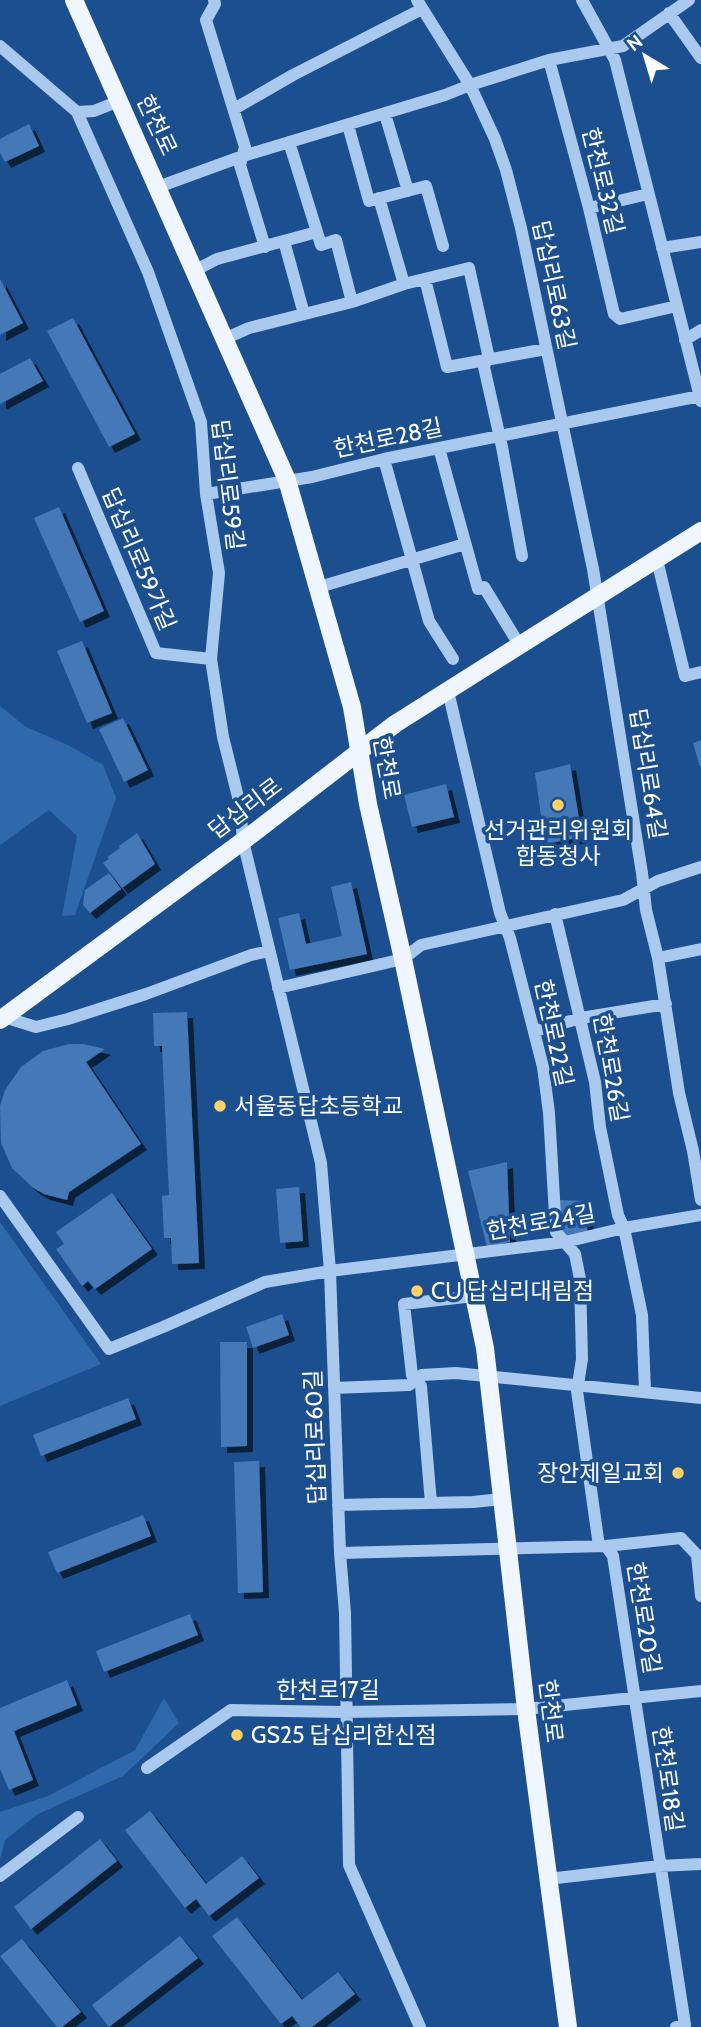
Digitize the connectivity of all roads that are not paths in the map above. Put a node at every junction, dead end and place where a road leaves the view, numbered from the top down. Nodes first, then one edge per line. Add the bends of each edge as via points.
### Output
1 (74, 0) edge
2 (214, 0) edge
3 (582, 0) edge
4 (689, 0) edge
5 (419, 2) edge
6 (669, 13) junction
7 (0, 47) edge
8 (609, 49) junction
9 (701, 58) edge
10 (549, 60) junction
11 (470, 85) junction
12 (119, 101) junction
13 (234, 109) junction
14 (78, 112) junction
15 (385, 114) junction
16 (348, 125) junction
17 (289, 142) junction
18 (243, 156) junction
19 (158, 187) junction
20 (408, 191) junction
21 (648, 194) junction
22 (374, 200) junction
23 (589, 208) junction
24 (317, 232) junction
25 (284, 241) junction
26 (701, 242) edge
27 (443, 246) dead end
28 (265, 247) junction
29 (662, 248) junction
30 (194, 271) junction
31 (425, 279) junction
32 (404, 284) junction
33 (352, 302) junction
34 (677, 306) junction
35 (304, 314) junction
36 (701, 330) edge
37 (225, 340) junction
38 (685, 340) junction
39 (546, 349) junction
40 (486, 360) junction
41 (700, 398) edge
42 (561, 425) junction
43 (499, 436) junction
44 (439, 449) junction
45 (384, 459) junction
46 (78, 468) dead end
47 (287, 480) junction
48 (206, 494) junction
49 (701, 531) edge
50 (465, 544) junction
51 (522, 556) dead end
52 (657, 560) junction
53 (412, 561) junction
54 (319, 587) junction
55 (598, 597) junction
56 (520, 646) junction
57 (211, 659) junction
58 (453, 659) dead end
59 (701, 672) edge
60 (448, 691) junction
61 (359, 752) junction
62 (243, 841) junction
63 (701, 867) edge
64 (643, 890) junction
65 (555, 914) junction
66 (505, 925) junction
67 (701, 949) edge
68 (270, 951) junction
69 (658, 958) junction
70 (403, 959) junction
71 (278, 988) junction
72 (666, 1004) junction
73 (2, 1018) edge
74 (581, 1018) junction
75 (535, 1031) junction
76 (0, 1196) edge
77 (701, 1200) edge
78 (701, 1215) edge
79 (624, 1228) junction
80 (565, 1242) junction
81 (465, 1256) junction
82 (330, 1271) junction
83 (474, 1296) junction
84 (488, 1378) junction
85 (416, 1380) junction
86 (578, 1384) junction
87 (334, 1388) junction
88 (645, 1391) junction
89 (701, 1398) edge
90 (502, 1499) junction
91 (431, 1503) junction
92 (338, 1505) junction
93 (603, 1546) junction
94 (507, 1548) junction
95 (340, 1553) junction
96 (699, 1555) edge
97 (701, 1596) edge
98 (701, 1691) edge
99 (636, 1698) junction
100 (526, 1709) junction
101 (345, 1713) junction
102 (147, 1768) dead end
103 (78, 1818) dead end
104 (701, 1864) edge
105 (659, 1866) junction
106 (0, 1876) edge
107 (548, 1880) junction
108 (420, 2027) edge
109 (568, 2027) edge
110 (676, 2027) edge

1 - 12 main road, 한천로
2 - 13 street via 206,20
3 - 8 street
4 - 6 street
5 - 11 street, 답십리로63길
5 - 13 street
6 - 8 street via 623,46
6 - 9 street
7 - 14 street
8 - 10 street
8 - 21 street
10 - 11 street
10 - 23 street, 한천로32길
11 - 15 street
11 - 39 street, 답십리로63길 via 506,170
12 - 14 street
12 - 19 main road, 한천로
13 - 18 street via 245,147
14 - 48 street, 답십리로59길 via 148,272 201,422
15 - 16 street
15 - 20 street
16 - 17 street
16 - 22 street
17 - 18 street
17 - 24 street
18 - 19 street
18 - 28 street via 240,165
19 - 30 main road, 한천로
20 - 22 street
20 - 27 street via 426,186
21 - 23 street
21 - 29 street
22 - 32 street
23 - 34 street, 한천로32길 via 614,314 620,319
24 - 25 street
24 - 33 street via 321,245 336,240
25 - 28 street
25 - 35 street
26 - 29 street
28 - 30 street via 217,259
29 - 34 street
30 - 37 main road, 한천로
31 - 32 street
31 - 40 street via 447,367
31 - 40 street via 469,268
32 - 33 street
33 - 35 street
34 - 38 street
35 - 37 street via 248,328
36 - 38 street
37 - 47 main road, 한천로
38 - 41 street
39 - 40 street
39 - 42 street, 답십리로63길
40 - 43 street
41 - 42 street, 한천로28길
42 - 43 street, 한천로28길
42 - 55 street, 답십리로63길
43 - 44 street, 한천로28길
43 - 51 street
44 - 45 street, 한천로28길
44 - 50 street
45 - 47 street, 한천로28길
45 - 53 street
46 - 57 street, 답십리로59가길 via 156,653
47 - 48 street, 한천로28길
47 - 54 main road, 한천로
48 - 57 street, 답십리로59길 via 219,573
49 - 52 main road, 답십리로
50 - 53 street
50 - 56 street via 478,589 484,587
52 - 55 main road, 답십리로
52 - 59 street via 685,676
53 - 54 street
53 - 58 street via 429,621
54 - 61 main road, 한천로 via 352,707
55 - 56 main road, 답십리로
55 - 64 street, 답십리로64길
56 - 60 main road, 답십리로
57 - 62 street, 답십리로59길
60 - 61 main road, 답십리로
60 - 66 street, 한천로22길
61 - 62 main road, 답십리로
61 - 70 main road, 한천로
62 - 68 street, 답십리로60길
62 - 73 main road, 답십리로
63 - 64 street
64 - 65 street via 623,900
64 - 69 street, 답십리로64길
65 - 66 street
65 - 74 street, 한천로26길
66 - 70 street via 421,945
66 - 75 street, 한천로22길
67 - 69 street
68 - 71 street, 답십리로60길
68 - 73 street, 답십리로 via 36,1027
69 - 72 street, 답십리로64길
70 - 71 street
70 - 81 main road, 한천로
71 - 82 street, 답십리로60길 via 321,1163
72 - 74 street
72 - 77 street, 답십리로64길
74 - 75 street
74 - 79 street, 한천로26길
75 - 80 street, 한천로22길 via 549,1113 556,1232
76 - 82 street via 108,1349 265,1282
78 - 79 street, 한천로24길
79 - 80 street, 한천로24길
79 - 88 street, 한천로24길 via 642,1315
80 - 81 street, 한천로24길
80 - 86 street, 한천로22길 via 575,1254 580,1279 582,1359
81 - 82 street
81 - 83 main road, 한천로
82 - 87 street, 답십리로60길
83 - 84 main road, 한천로
83 - 85 street via 404,1304
84 - 85 street via 456,1374 422,1375
84 - 86 street
84 - 90 main road, 한천로
85 - 87 street via 409,1385
85 - 91 street via 421,1387
86 - 88 street
86 - 93 street, 한천로22길
87 - 92 street, 답십리로60길
88 - 89 street
90 - 91 street
90 - 94 main road, 한천로
91 - 92 street
92 - 95 street, 답십리로60길
93 - 94 street, 한천로20길
93 - 96 street, 한천로20길 via 681,1538
93 - 99 street, 한천로20길 via 613,1556
94 - 95 street
94 - 100 main road, 한천로
95 - 101 street, 답십리로60길
96 - 97 street, 한천로20길
98 - 99 street, 한천로18길
99 - 100 street, 한천로18길
99 - 105 street, 한천로18길
100 - 101 street, 한천로17길
100 - 107 main road, 한천로
101 - 102 street, 한천로17길 via 231,1710
101 - 108 street, 답십리로60길 via 349,1865
103 - 106 street
104 - 105 street
105 - 107 street
105 - 110 street via 685,2025
107 - 109 main road, 한천로

